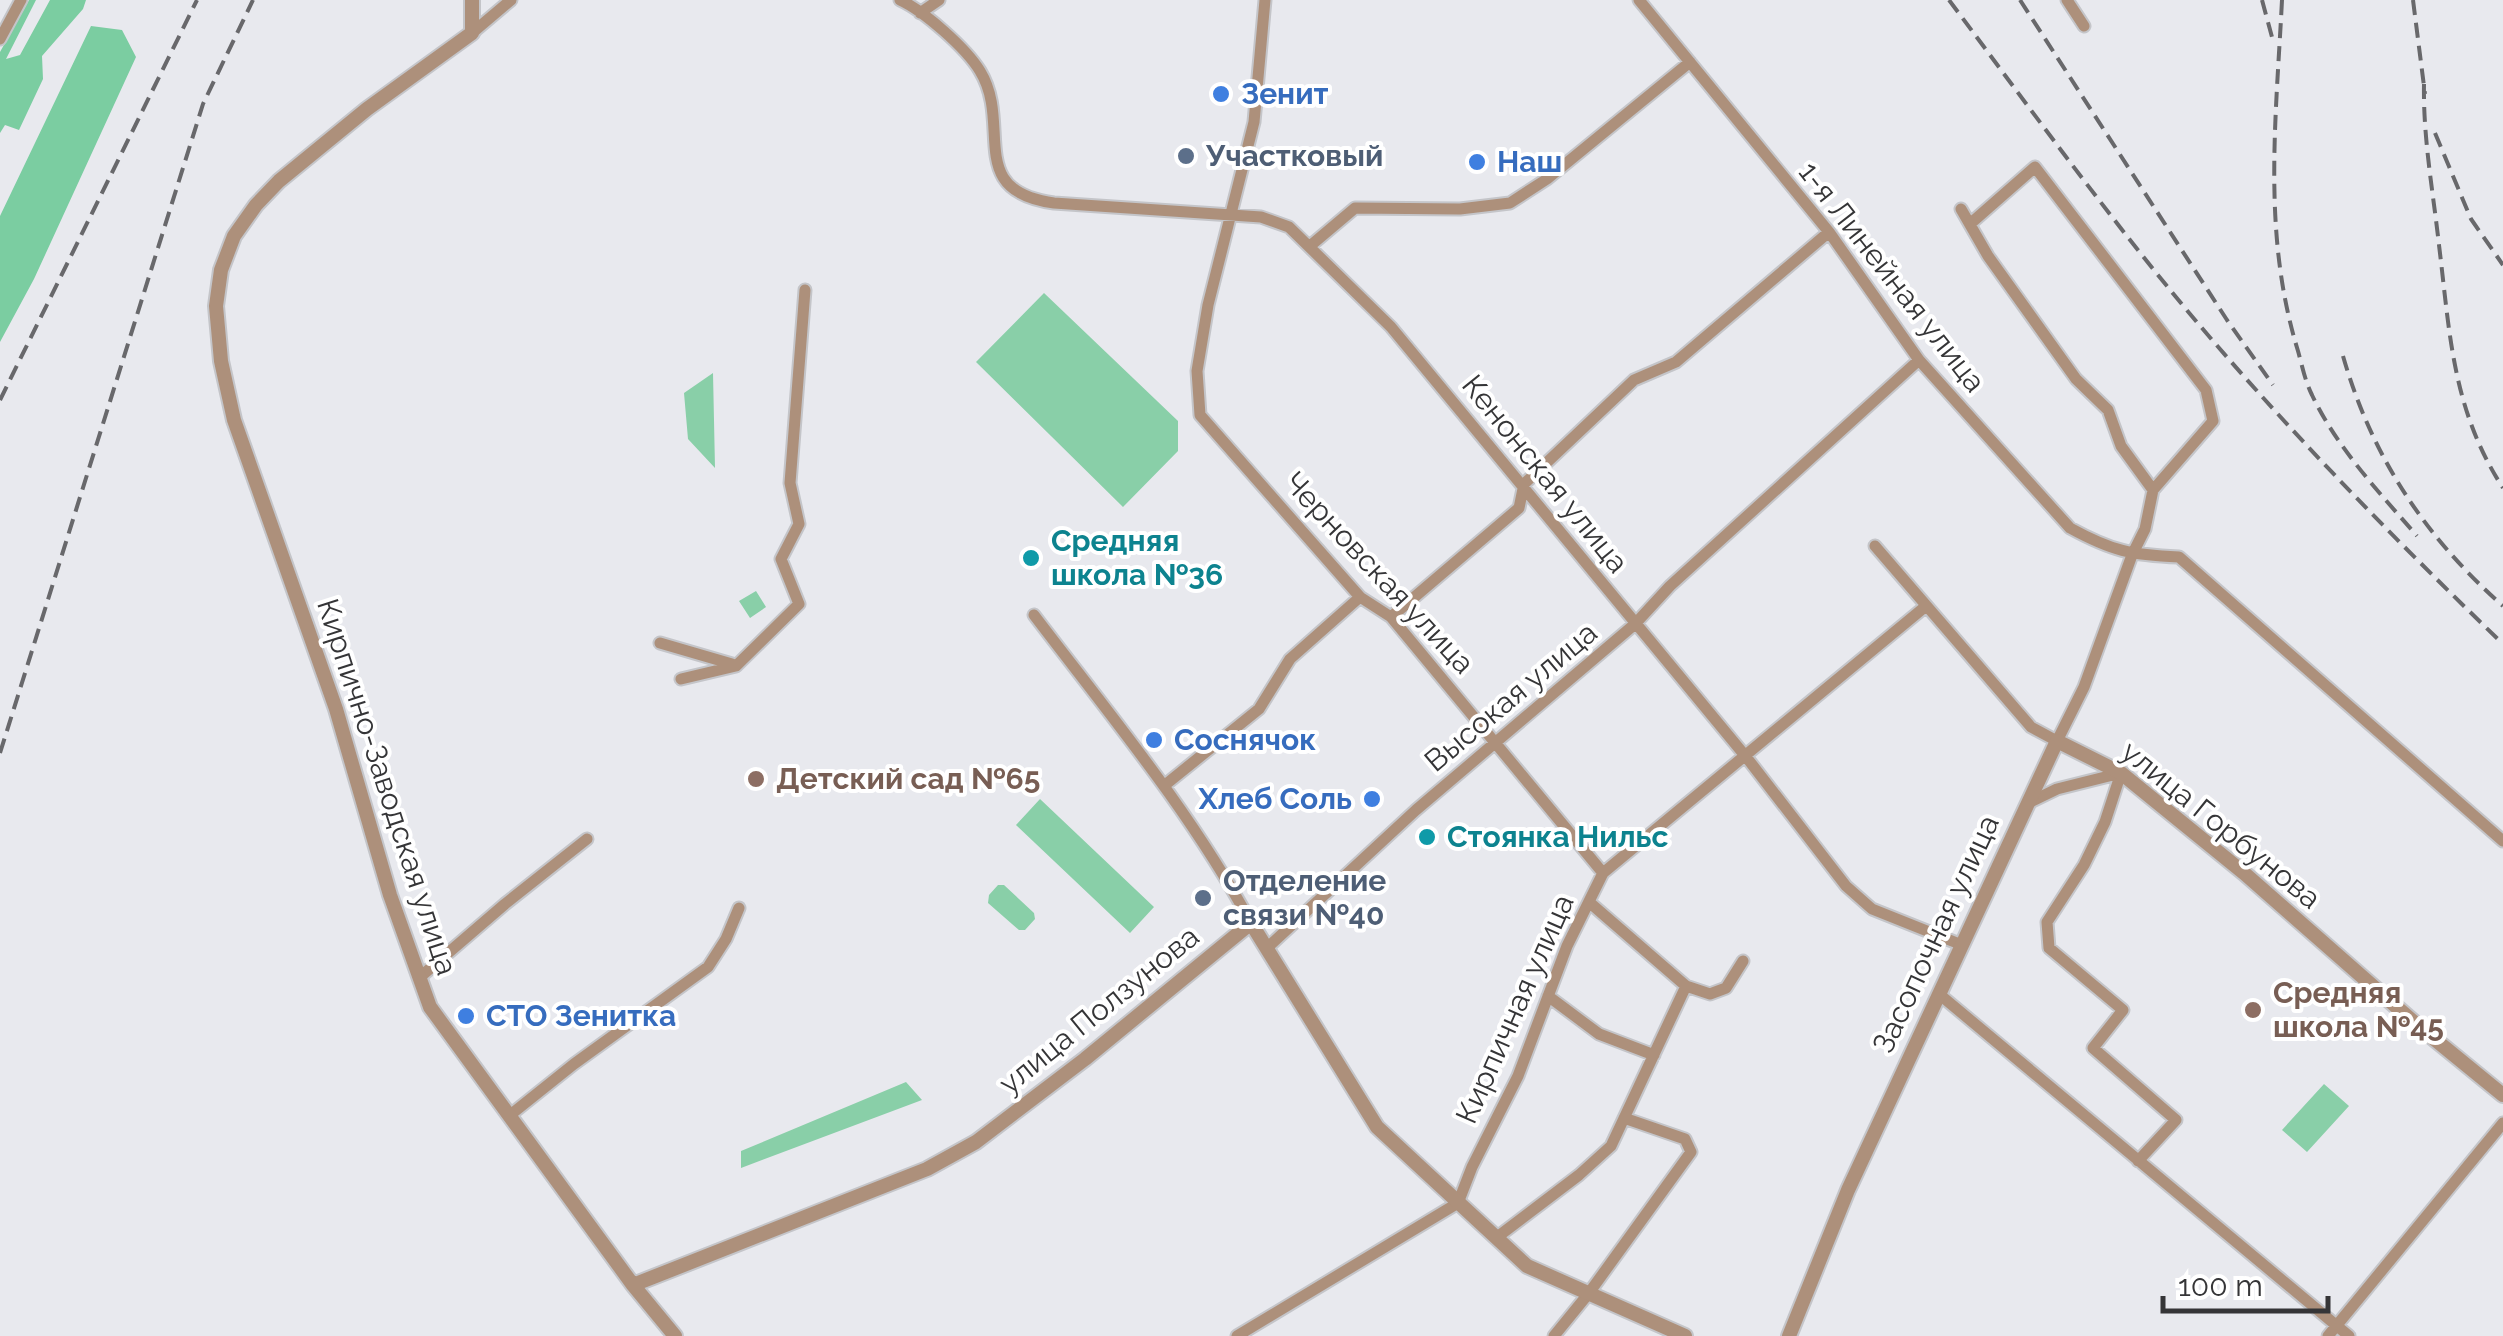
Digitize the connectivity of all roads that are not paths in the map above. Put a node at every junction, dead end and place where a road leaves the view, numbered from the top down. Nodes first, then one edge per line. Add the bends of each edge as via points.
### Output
1 (21, 0) edge
2 (472, 0) edge
3 (511, 0) edge
4 (900, 0) edge
5 (939, 0) edge
6 (1265, 0) edge
7 (1639, 0) edge
8 (2067, 0) edge
9 (920, 13) junction
10 (2084, 26) dead end
11 (472, 33) junction
12 (0, 39) edge
13 (1690, 62) junction
14 (1961, 209) dead end
15 (1232, 214) junction
16 (1970, 224) junction
17 (1829, 232) junction
18 (1310, 246) junction
19 (805, 290) dead end
20 (1919, 360) junction
21 (1524, 484) junction
22 (2153, 490) junction
23 (1875, 546) dead end
24 (2132, 556) junction
25 (1360, 597) junction
26 (1926, 606) junction
27 (1034, 615) dead end
28 (1391, 617) junction
29 (1635, 624) junction
30 (660, 643) dead end
31 (736, 666) junction
32 (681, 678) dead end
33 (2057, 740) junction
34 (1497, 742) junction
35 (1747, 758) junction
36 (2120, 773) junction
37 (1165, 785) junction
38 (2028, 804) junction
39 (587, 839) dead end
40 (2503, 841) edge
41 (1604, 873) junction
42 (1589, 902) junction
43 (738, 908) dead end
44 (1251, 923) junction
45 (1962, 946) junction
46 (1267, 948) junction
47 (1742, 961) dead end
48 (419, 978) junction
49 (1686, 986) junction
50 (1938, 994) junction
51 (1548, 996) junction
52 (1654, 1056) junction
53 (2503, 1095) edge
54 (509, 1116) junction
55 (1624, 1118) junction
56 (2503, 1123) edge
57 (2138, 1160) junction
58 (1458, 1203) junction
59 (1496, 1238) junction
60 (633, 1285) junction
61 (1590, 1293) junction
62 (2332, 1331) edge
63 (675, 1336) edge
64 (1237, 1336) edge
65 (1554, 1336) edge
66 (1686, 1336) edge
67 (1789, 1336) edge
68 (2349, 1336) edge

1 - 12 street
2 - 11 street
3 - 11 street
4 - 9 street
5 - 9 street
6 - 15 street, Черновская улица via 1254,122
7 - 13 street, 1-я Линейная улица
8 - 10 street
9 - 15 street, Кенонская улица via 981,72 998,169 1008,187 1039,201
11 - 48 street, Кирпично-Заводская улица via 268,193 234,236 216,306 234,420 336,709
13 - 17 street, 1-я Линейная улица
13 - 18 street via 1510,204 1354,208
14 - 16 street
15 - 18 street, Кенонская улица via 1280,222
15 - 25 street, Черновская улица via 1197,371 1200,414
16 - 22 street via 2076,379 2108,410 2122,446
16 - 22 street via 2035,167 2206,390 2213,421
17 - 20 street, 1-я Линейная улица
17 - 21 street via 1676,362 1634,380
18 - 21 street, Кенонская улица via 1391,327
19 - 31 street via 790,483 799,524 782,560 799,604
20 - 24 street, 1-я Линейная улица via 2070,528
20 - 29 street, Высокая улица
21 - 28 street via 1519,508
21 - 29 street, Кенонская улица
22 - 24 street, Засопочная улица
23 - 26 street, улица Горбунова
24 - 33 street, Засопочная улица
24 - 40 street, 1-я Линейная улица via 2179,557
25 - 28 street, Черновская улица
25 - 37 street via 1290,659 1259,709
26 - 33 street, улица Горбунова via 2030,727
26 - 35 street, Кирпичная улица
27 - 37 street
28 - 34 street, Черновская улица
29 - 34 street, Высокая улица
29 - 35 street, Кенонская улица
30 - 31 street
31 - 32 street
33 - 36 street, улица Горбунова
33 - 38 street, Засопочная улица
34 - 41 street, Черновская улица
34 - 46 street, Высокая улица
35 - 41 street, Кирпичная улица
35 - 45 street, Кенонская улица via 1846,886 1872,909
36 - 38 street
36 - 53 street, улица Горбунова
36 - 57 street via 2084,865 2047,922 2048,948 2123,1010 2093,1048 2176,1120
37 - 44 street
38 - 45 street, Засопочная улица
39 - 48 street
41 - 42 street, Кирпичная улица
42 - 49 street
42 - 51 street, Кирпичная улица
43 - 54 street via 708,966
44 - 46 street
44 - 60 street, улица Ползунова via 976,1142 927,1169
45 - 50 street, Засопочная улица
46 - 58 street via 1377,1127
47 - 49 street via 1726,988 1710,994
48 - 54 street, Кирпично-Заводская улица via 430,1007
49 - 52 street
50 - 57 street
50 - 67 street, Засопочная улица
51 - 52 street via 1599,1034
51 - 58 street, Кирпичная улица
52 - 55 street
54 - 60 street, Кирпично-Заводская улица
55 - 59 street via 1611,1146
55 - 61 street via 1685,1139 1691,1152
56 - 62 street
57 - 62 street
58 - 59 street
58 - 64 street
59 - 61 street via 1527,1266
60 - 63 street, Кирпично-Заводская улица
61 - 65 street
61 - 66 street
62 - 68 street

